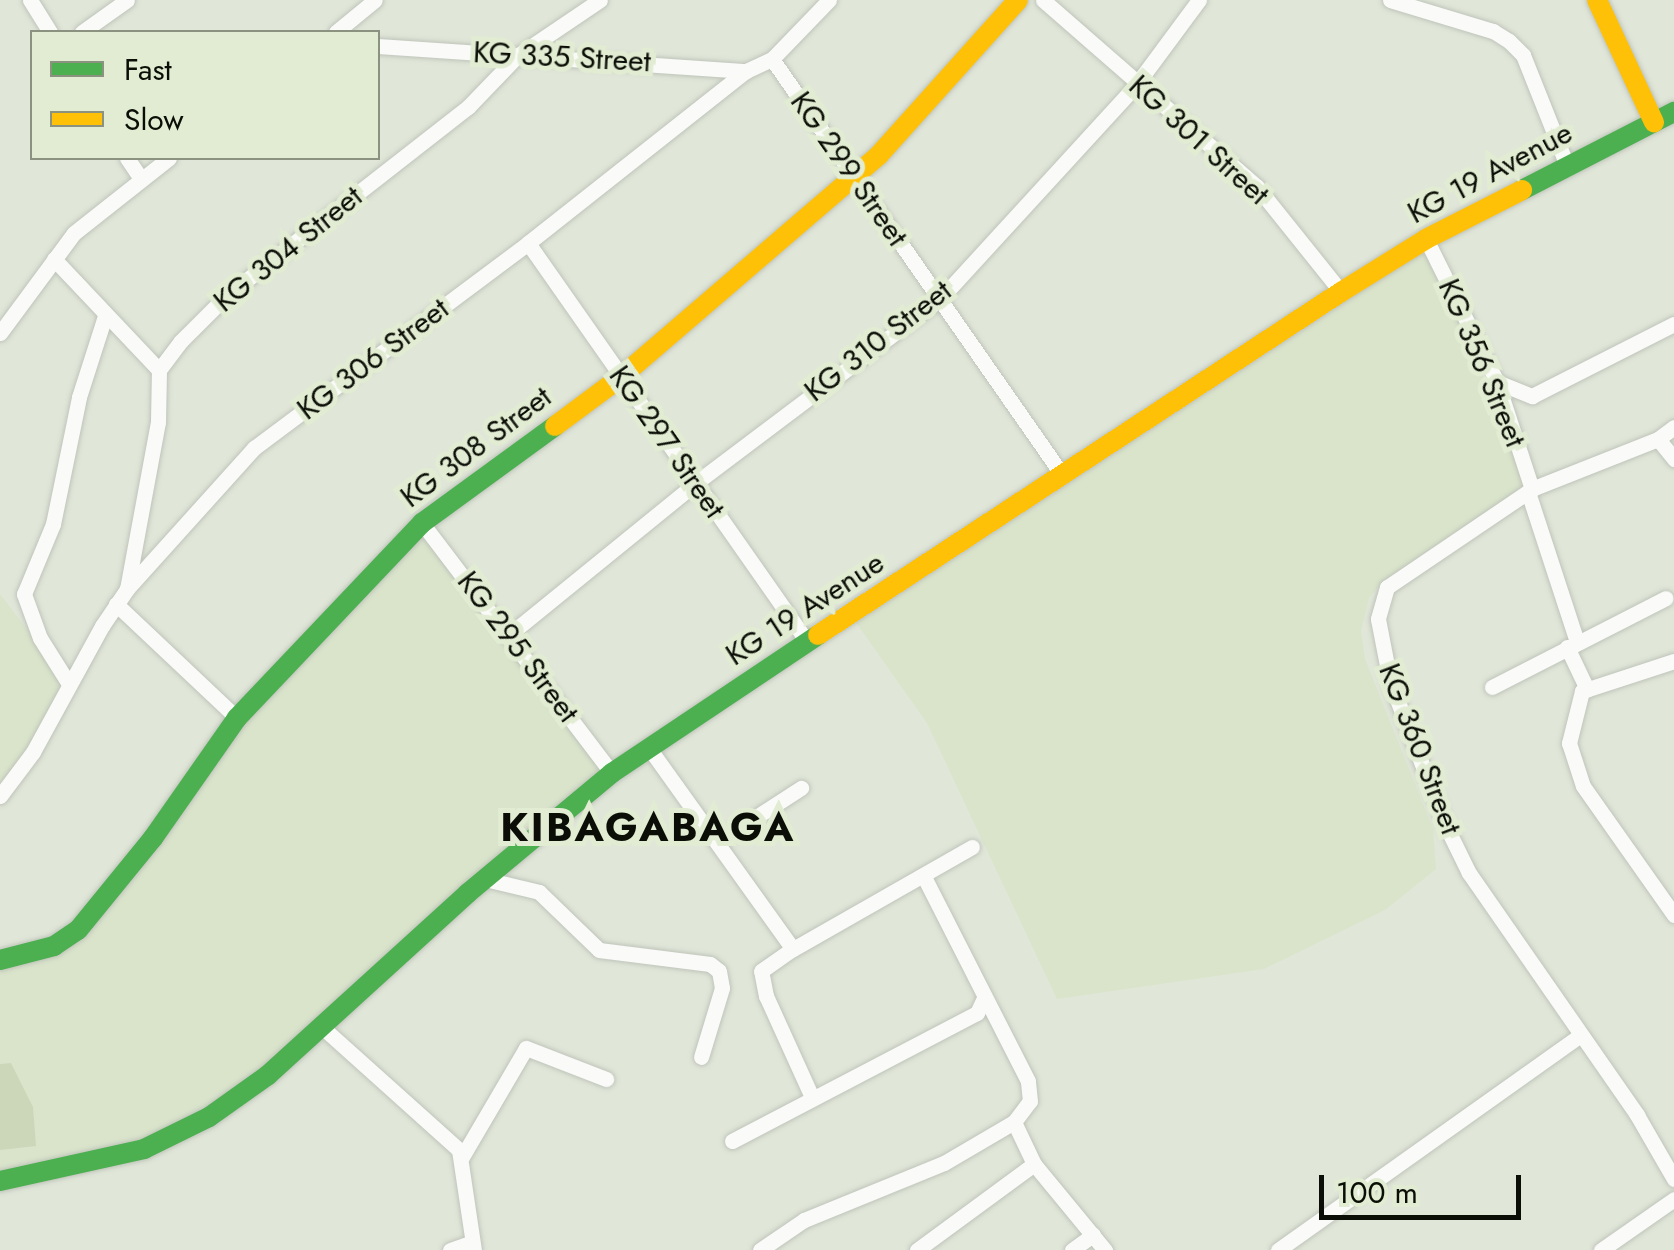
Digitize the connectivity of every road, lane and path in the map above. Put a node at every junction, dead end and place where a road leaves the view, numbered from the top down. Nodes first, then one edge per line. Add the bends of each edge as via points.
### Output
1 (30, 0) edge
2 (127, 0) edge
3 (376, 0) edge
4 (600, 0) edge
5 (829, 0) edge
6 (1018, 0) edge
7 (1044, 0) edge
8 (1200, 0) edge
9 (1390, 0) edge
10 (1597, 0) edge
11 (49, 30) edge
12 (85, 30) edge
13 (338, 30) edge
14 (380, 46) edge
15 (517, 56) junction
16 (772, 59) junction
17 (746, 71) junction
18 (1136, 85) junction
19 (1674, 112) edge
20 (1654, 122) junction
21 (129, 160) edge
22 (166, 160) edge
23 (1568, 168) junction
24 (854, 176) junction
25 (141, 179) junction
26 (1426, 239) junction
27 (528, 243) junction
28 (54, 259) junction
29 (1340, 292) junction
30 (940, 299) junction
31 (105, 316) junction
32 (1674, 324) edge
33 (0, 332) edge
34 (158, 370) junction
35 (621, 377) junction
36 (1496, 382) junction
37 (1674, 426) edge
38 (1658, 440) junction
39 (1674, 459) edge
40 (1063, 476) junction
41 (697, 482) junction
42 (1530, 490) junction
43 (422, 523) junction
44 (127, 589) junction
45 (1666, 598) dead end
46 (116, 604) junction
47 (510, 634) junction
48 (807, 641) junction
49 (1572, 644) junction
50 (1674, 661) edge
51 (70, 684) junction
52 (1492, 687) dead end
53 (1587, 689) junction
54 (237, 718) junction
55 (649, 748) junction
56 (612, 773) junction
57 (802, 788) dead end
58 (0, 796) edge
59 (718, 842) junction
60 (972, 847) dead end
61 (922, 875) junction
62 (485, 879) junction
63 (1674, 914) edge
64 (793, 949) junction
65 (0, 960) edge
66 (984, 998) junction
67 (322, 1027) junction
68 (1580, 1035) junction
69 (702, 1057) dead end
70 (606, 1080) dead end
71 (811, 1095) junction
72 (1014, 1122) junction
73 (732, 1140) dead end
74 (462, 1157) junction
75 (1034, 1164) junction
76 (1674, 1179) edge
77 (0, 1181) edge
78 (1674, 1200) edge
79 (1092, 1235) junction
80 (472, 1246) edge
81 (450, 1250) edge
82 (760, 1250) edge
83 (917, 1250) edge
84 (1072, 1250) edge
85 (1105, 1250) edge
86 (1278, 1250) edge
87 (1601, 1250) edge

1 - 11 street
2 - 12 street
3 - 13 street
4 - 15 street, KG 304 Street
5 - 16 street, KG 306 Street
6 - 24 main road, KG 308 Street
7 - 18 street, KG 301 Street
8 - 18 street, KG 310 Street
9 - 23 street via 1509,41 1523,55
10 - 20 main road
14 - 15 street, KG 335 Street
15 - 17 street, KG 335 Street
15 - 34 street, KG 304 Street via 468,106 226,296
16 - 17 street, KG 306 Street
16 - 24 street, KG 299 Street
17 - 27 street, KG 306 Street
18 - 29 street, KG 301 Street via 1256,188
18 - 30 street, KG 310 Street
19 - 20 main road, KG 19 Avenue
20 - 23 main road, KG 19 Avenue
21 - 25 street
22 - 25 street
23 - 26 main road, KG 19 Avenue
24 - 30 street, KG 299 Street
24 - 35 main road, KG 308 Street
25 - 28 street via 74,233
26 - 29 main road, KG 19 Avenue
26 - 36 street, KG 356 Street
27 - 35 street, KG 297 Street
27 - 44 street, KG 306 Street via 254,448
28 - 31 street
28 - 33 street
29 - 40 main road, KG 19 Avenue
30 - 40 street, KG 299 Street
30 - 41 street, KG 310 Street
31 - 34 street
31 - 51 street via 79,397 53,524 24,594 26,610
32 - 36 street via 1532,396
34 - 44 street via 158,422
35 - 41 street, KG 297 Street
35 - 43 main road, KG 308 Street
36 - 42 street, KG 356 Street
37 - 38 street, KG 360 Street
38 - 39 street
38 - 42 street, KG 360 Street
40 - 48 main road, KG 19 Avenue
41 - 47 street, KG 310 Street
41 - 48 street, KG 297 Street
42 - 49 street, KG 356 Street
42 - 68 street, KG 360 Street via 1387,587 1378,619 1390,681 1452,839
43 - 47 street, KG 295 Street
43 - 54 main road, KG 308 Street
44 - 46 street, KG 306 Street
45 - 49 street
46 - 51 street, KG 306 Street
46 - 54 street
47 - 56 street, KG 295 Street
48 - 55 main road, KG 19 Avenue
49 - 52 street
49 - 53 street, KG 356 Street
50 - 53 street
51 - 58 street, KG 306 Street
53 - 63 street via 1568,743 1576,769
54 - 65 main road, KG 308 Street via 78,930 54,946
55 - 56 main road, KG 19 Avenue
55 - 59 street
56 - 62 main road, KG 19 Avenue
57 - 59 street
59 - 64 street
60 - 61 street
61 - 64 street
61 - 66 street
62 - 67 main road, KG 19 Avenue
62 - 69 street via 539,892 599,950 710,964 722,988
64 - 71 street via 764,967 761,982
66 - 71 street via 977,1013
66 - 72 street via 1028,1081 1030,1101
67 - 74 street
67 - 77 main road, KG 19 Avenue via 186,1131 112,1158
68 - 76 street, KG 360 Street
68 - 86 street
70 - 74 street via 526,1048
71 - 73 street
72 - 75 street
72 - 82 street via 944,1163 804,1220
74 - 80 street
75 - 79 street
75 - 83 street
78 - 87 street
79 - 84 street
79 - 85 street
80 - 81 street

